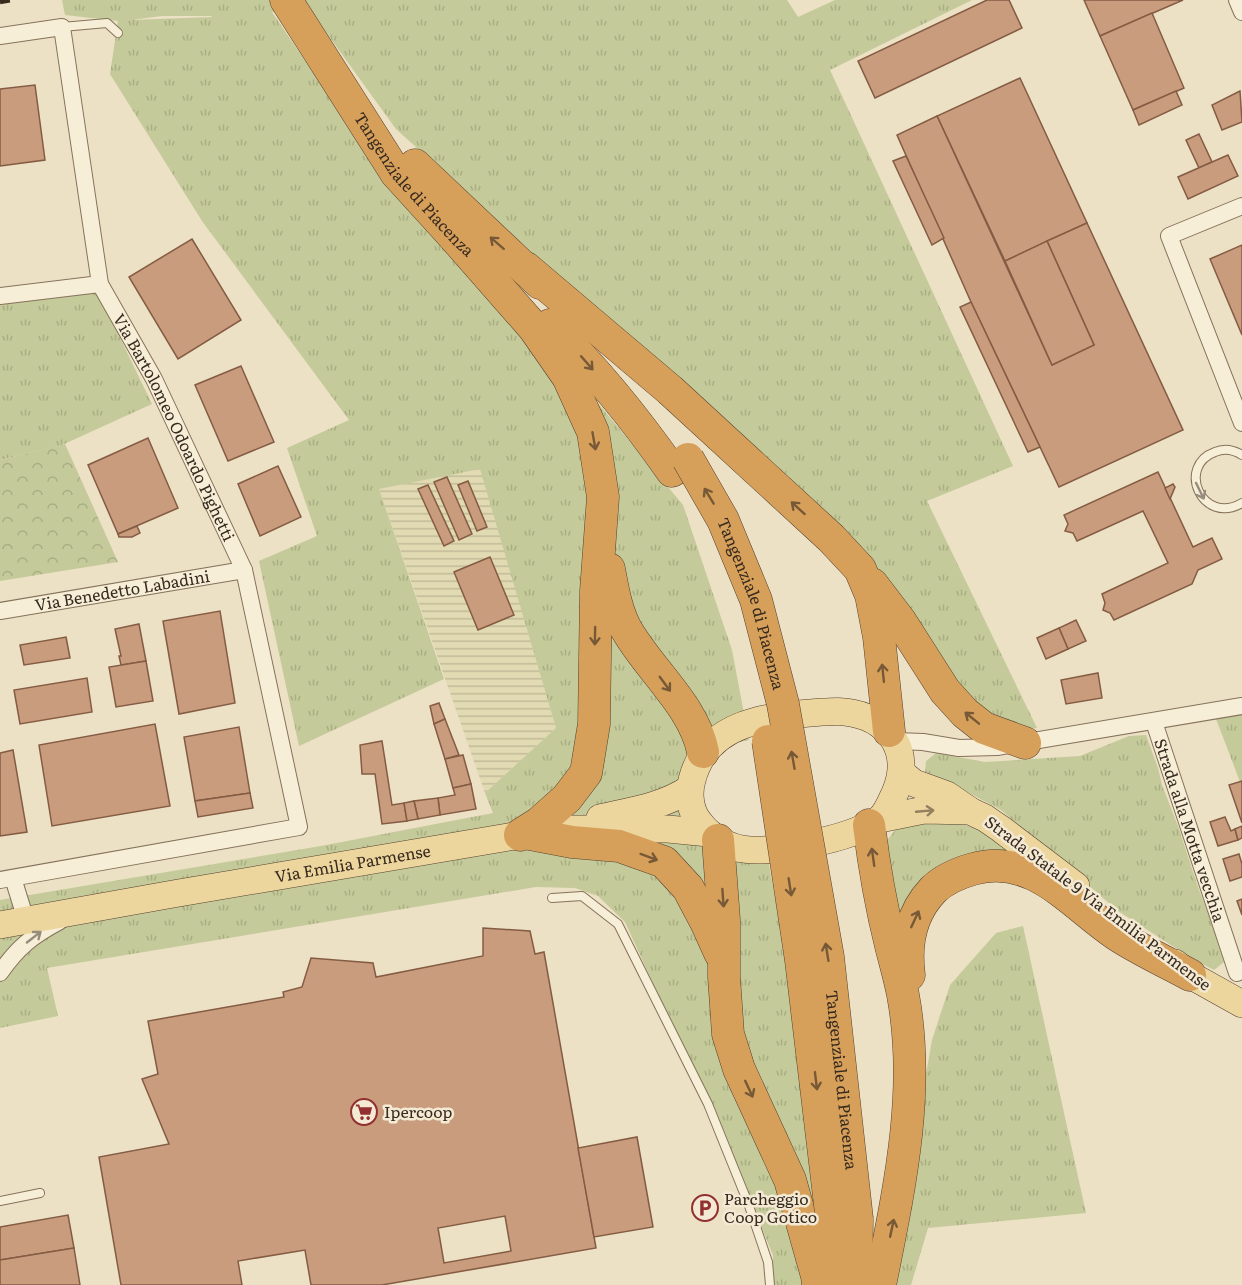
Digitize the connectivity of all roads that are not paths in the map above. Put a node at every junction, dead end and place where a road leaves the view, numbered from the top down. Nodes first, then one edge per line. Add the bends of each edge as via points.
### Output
1 (286, 0) edge
2 (1237, 0) edge
3 (1242, 12) edge
4 (62, 27) junction
5 (118, 33) dead end
6 (0, 36) edge
7 (330, 68) junction
8 (1242, 207) edge
9 (456, 239) junction
10 (526, 268) junction
11 (100, 284) junction
12 (0, 296) edge
13 (1242, 423) edge
14 (1242, 455) edge
15 (680, 465) junction
16 (1241, 506) edge
17 (602, 536) junction
18 (860, 569) junction
19 (244, 570) junction
20 (0, 611) edge
21 (1242, 706) edge
22 (1154, 722) junction
23 (893, 736) junction
24 (1025, 743) junction
25 (703, 752) junction
26 (902, 773) junction
27 (689, 789) junction
28 (970, 811) junction
29 (874, 822) junction
30 (536, 833) junction
31 (713, 837) junction
32 (7, 879) edge
33 (552, 898) dead end
34 (76, 912) junction
35 (13, 923) edge
36 (724, 964) junction
37 (0, 973) edge
38 (1237, 973) dead end
39 (1190, 975) junction
40 (1242, 1004) edge
41 (908, 1038) junction
42 (40, 1193) dead end
43 (0, 1201) edge
44 (845, 1220) junction
45 (770, 1285) edge
46 (818, 1285) edge
47 (831, 1285) edge
48 (856, 1285) edge
49 (880, 1285) edge

1 - 7 highway, Tangenziale di Piacenza
2 - 3 street
4 - 5 lane via 107,23
4 - 6 street
4 - 11 street, Via Bartolomeo Odoardo Pighetti
7 - 9 highway, Tangenziale di Piacenza via 396,173
10 -> 7 highway, Tangenziale di Piacenza via 410,161
8 - 13 street via 1169,236
9 -> 15 highway, Tangenziale di Piacenza via 571,345
9 -> 17 highway via 528,321 568,377 593,432 603,497
10 - 15 highway, Tangenziale di Piacenza via 647,400
18 -> 10 highway via 670,390
11 - 12 street
11 - 19 street, Via Bartolomeo Odoardo Pighetti via 154,379
14 -> 16 lane via 1217,451 1207,455 1196,472 1203,500 1221,508
15 - 44 highway, Tangenziale di Piacenza, bridge via 736,609 764,708
17 -> 25 highway via 616,608 626,629 700,735
17 -> 30 highway via 596,591 594,724 586,772 567,798 539,824
23 -> 18 highway via 871,595
24 -> 18 highway via 984,728 965,713 945,691 882,595
19 - 20 street, Via Benedetto Labadini
19 - 32 street, Via Bartolomeo Odoardo Pighetti via 299,827
21 - 22 street
22 - 24 street
22 - 38 street, Strada alla Motta vecchia
23 - 24 street via 959,748
23 - 25 main road via 869,719 846,712 778,716 750,722 724,734
23 - 26 main road
25 - 27 main road
26 - 28 main road
26 - 29 main road via 891,800
27 - 30 main road via 661,804
27 - 31 main road via 697,820
29 -> 28 main road, Strada Statale 9 Via Emilia Parmense via 924,810
28 - 39 main road, Strada Statale 9 Via Emilia Parmense via 1001,829
29 - 31 main road, Strada Statale 9 Via Emilia Parmense via 798,847 740,849
41 -> 29 highway via 903,995 880,898
30 - 31 main road, Via Emilia Parmense via 668,829
30 - 34 main road, Via Emilia Parmense
30 -> 36 highway via 572,842 620,846 664,862 688,888
31 -> 36 highway via 724,920
32 - 35 street
33 - 45 lane via 582,896 618,924 708,1104 748,1203 768,1262
34 - 35 main road, Via Emilia Parmense
37 -> 34 street via 34,935
36 -> 46 highway via 728,1034 739,1069 790,1180
39 - 40 main road, Strada Statale 9 Via Emilia Parmense
41 -> 39 highway via 913,1005 907,955 911,927 925,899 939,884 985,866 1036,874 1118,935
49 -> 41 highway via 906,1143
42 - 43 lane
44 - 47 highway, Tangenziale di Piacenza
44 - 48 highway, Tangenziale di Piacenza

